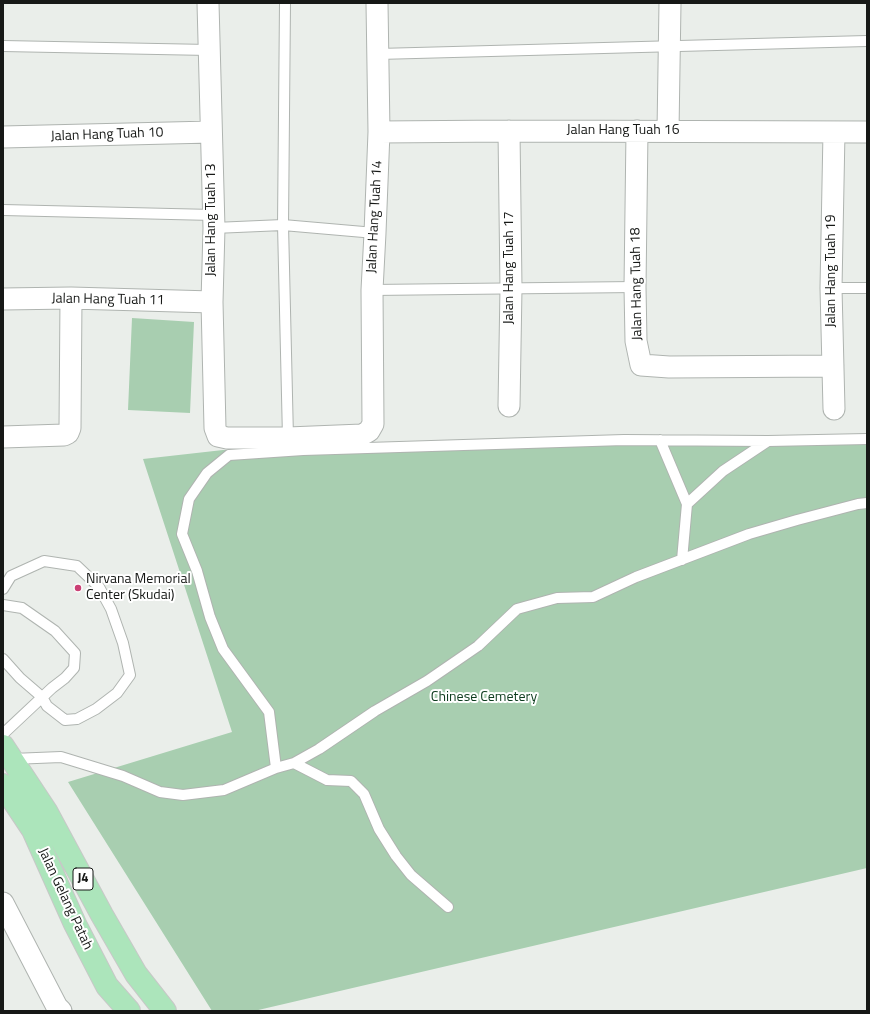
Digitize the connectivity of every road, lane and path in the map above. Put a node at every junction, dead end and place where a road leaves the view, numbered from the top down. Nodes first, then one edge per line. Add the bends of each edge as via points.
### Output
1 (208, 3) edge
2 (285, 3) edge
3 (377, 3) edge
4 (670, 3) edge
5 (867, 41) edge
6 (3, 46) edge
7 (669, 47) junction
8 (209, 50) junction
9 (378, 54) junction
10 (509, 130) junction
11 (668, 131) junction
12 (211, 132) junction
13 (379, 132) junction
14 (637, 132) junction
15 (834, 132) junction
16 (867, 132) edge
17 (3, 137) edge
18 (3, 210) edge
19 (214, 222) junction
20 (283, 225) junction
21 (375, 233) junction
22 (635, 287) junction
23 (511, 288) junction
24 (831, 288) junction
25 (867, 288) edge
26 (372, 290) junction
27 (71, 298) junction
28 (3, 299) edge
29 (212, 302) junction
30 (833, 366) junction
31 (509, 406) dead end
32 (834, 409) dead end
33 (3, 437) edge
34 (288, 438) junction
35 (660, 440) junction
36 (867, 440) edge
37 (768, 441) junction
38 (867, 503) edge
39 (687, 504) junction
40 (682, 560) junction
41 (3, 589) edge
42 (3, 605) edge
43 (3, 659) edge
44 (42, 697) junction
45 (3, 734) edge
46 (7, 752) edge
47 (294, 763) junction
48 (276, 768) junction
49 (3, 785) edge
50 (3, 904) edge
51 (448, 907) dead end
52 (61, 1011) edge
53 (129, 1011) edge
54 (165, 1011) edge

1 - 8 street, Jalan Hang Tuah 13
2 - 20 lane
3 - 9 street, Jalan Hang Tuah 14
4 - 7 street
5 - 7 lane
6 - 8 lane
7 - 9 lane
7 - 11 street
8 - 12 street, Jalan Hang Tuah 13
9 - 13 street, Jalan Hang Tuah 14
10 - 13 street, Jalan Hang Tuah 16
10 - 14 street, Jalan Hang Tuah 16
10 - 23 street, Jalan Hang Tuah 17
11 - 14 street, Jalan Hang Tuah 16
11 - 15 street, Jalan Hang Tuah 16
12 - 17 street, Jalan Hang Tuah 10
12 - 19 street, Jalan Hang Tuah 13
13 - 21 street, Jalan Hang Tuah 14
14 - 22 street, Jalan Hang Tuah 18
15 - 16 street, Jalan Hang Tuah 16
15 - 24 street, Jalan Hang Tuah 19
18 - 19 lane
19 - 20 lane
19 - 29 street, Jalan Hang Tuah 13
20 - 21 lane
20 - 34 lane
21 - 26 street, Jalan Hang Tuah 14
22 - 23 lane
22 - 30 street, Jalan Hang Tuah 18 via 636,341 641,365
23 - 26 lane
23 - 31 street, Jalan Hang Tuah 17
24 - 25 lane
24 - 30 street, Jalan Hang Tuah 19
26 - 34 street, Jalan Hang Tuah 14 via 372,424 369,431 362,435
27 - 28 street, Jalan Hang Tuah 11
27 - 29 street, Jalan Hang Tuah 11
27 - 33 street via 68,433
29 - 34 street, Jalan Hang Tuah 13 via 215,428 218,436
30 - 32 street, Jalan Hang Tuah 19
35 - 37 lane
35 - 39 lane
35 - 48 lane via 303,450 229,455 207,473 189,499 182,534 223,648 269,712
36 - 37 lane
37 - 39 lane via 723,471
38 - 40 lane via 749,534
39 - 40 lane
40 - 47 lane via 592,597 557,598 517,609 478,646 428,681 375,711
41 - 44 lane via 11,576 44,561 77,566 98,587 111,609 123,643 130,675 117,693 77,719 65,720 47,706
42 - 44 lane via 22,608 55,631 75,653 74,668
43 - 44 lane
44 - 45 lane
46 - 48 lane via 62,757 123,776 160,792 183,795 224,790
46 - 54 main road, Jalan Gelang Patah / J4 via 46,811 136,974
47 - 48 lane
47 - 51 lane via 327,780 351,781 364,794 379,830 411,876
49 - 53 main road, Jalan Gelang Patah / J4 via 33,830 75,924 107,986
50 - 52 street

